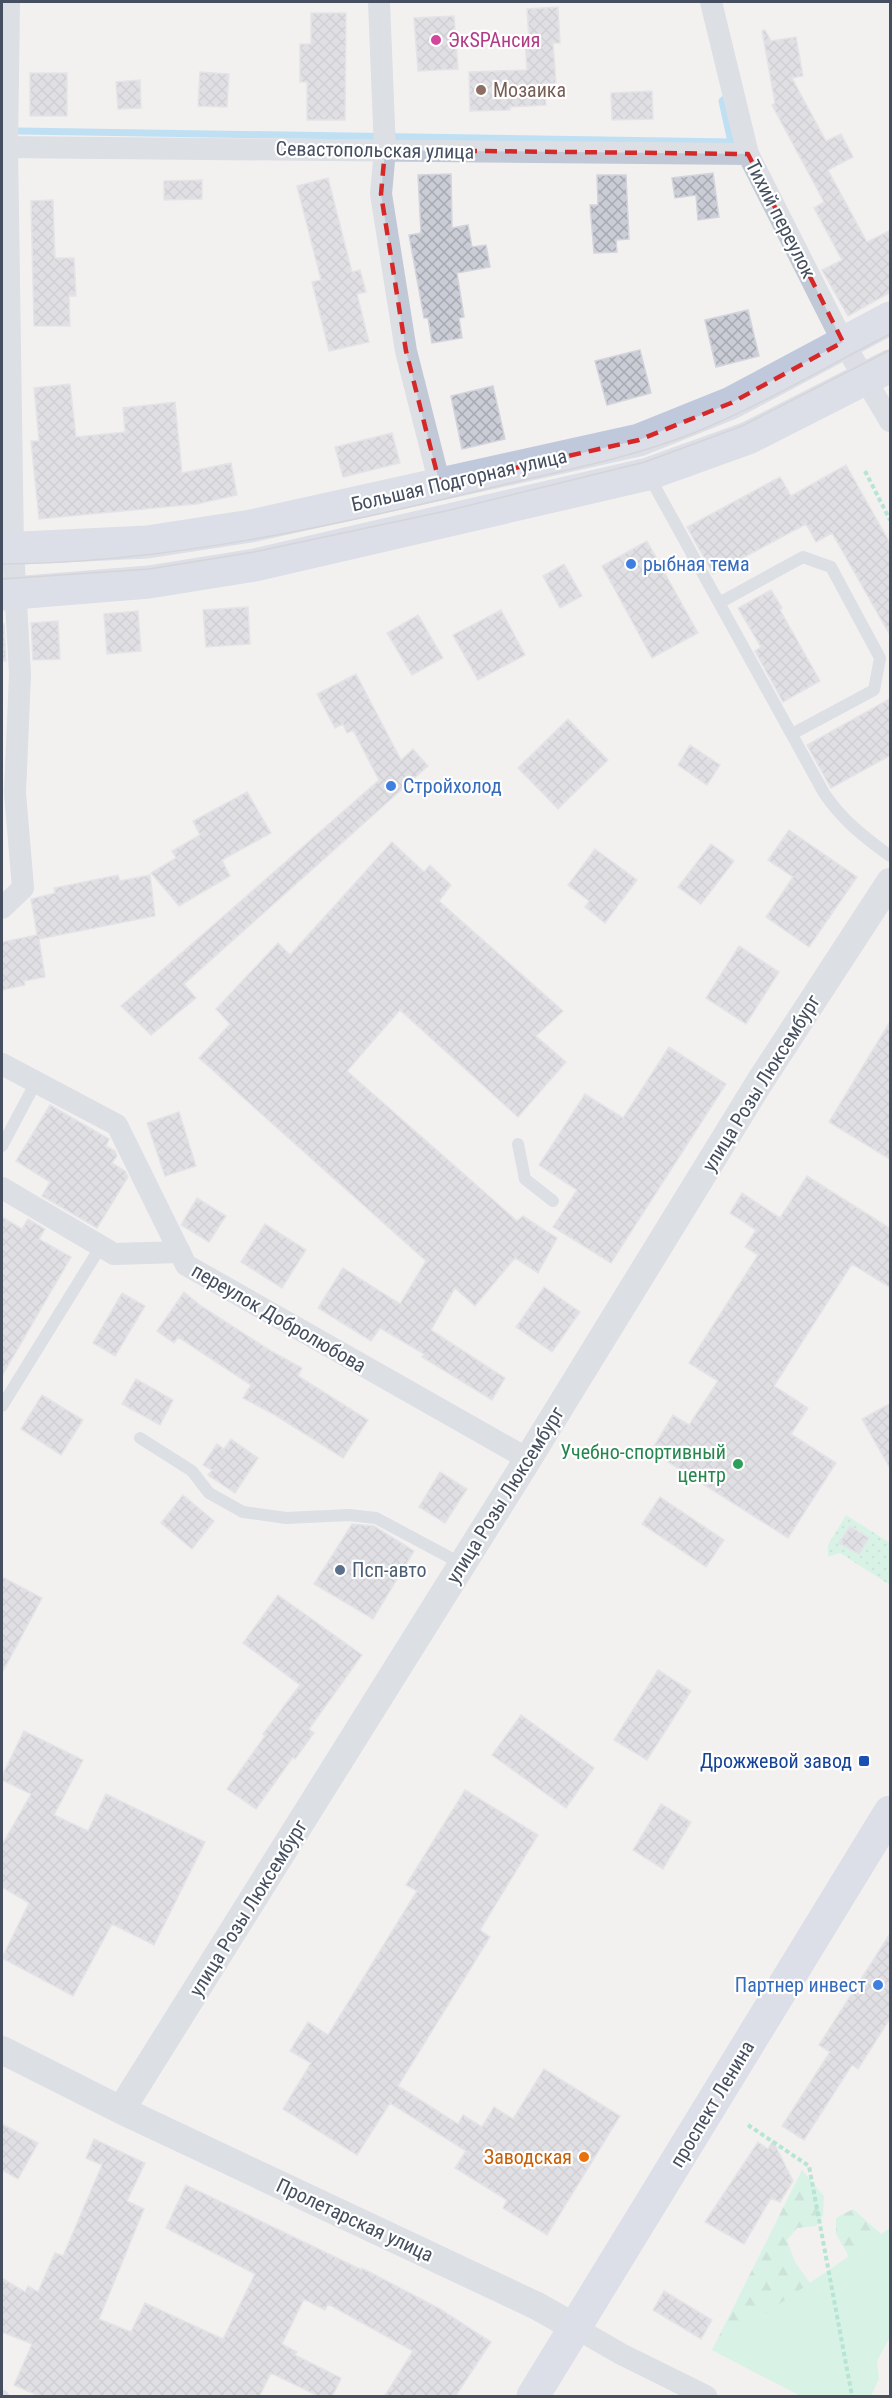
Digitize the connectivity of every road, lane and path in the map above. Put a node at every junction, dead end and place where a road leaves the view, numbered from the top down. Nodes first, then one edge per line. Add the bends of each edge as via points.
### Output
1 (9, 2) edge
2 (379, 2) edge
3 (711, 2) edge
4 (4, 147) edge
5 (385, 150) junction
6 (748, 154) junction
7 (891, 318) edge
8 (843, 342) junction
9 (878, 372) edge
10 (891, 422) edge
11 (865, 471) dead end
12 (648, 474) junction
13 (440, 485) junction
14 (891, 520) edge
15 (7, 549) edge
16 (8, 594) edge
17 (719, 603) junction
18 (792, 734) junction
19 (891, 856) edge
20 (891, 882) edge
21 (2, 908) edge
22 (2, 1064) edge
23 (36, 1082) junction
24 (518, 1144) dead end
25 (2, 1146) edge
26 (2, 1188) edge
27 (553, 1201) dead end
28 (101, 1246) junction
29 (180, 1252) junction
30 (2, 1406) edge
31 (140, 1438) dead end
32 (528, 1459) junction
33 (462, 1564) junction
34 (891, 1812) edge
35 (2, 2050) edge
36 (121, 2110) junction
37 (748, 2126) dead end
38 (576, 2328) junction
39 (532, 2397) edge
40 (706, 2397) edge
41 (852, 2397) edge

1 - 4 street
2 - 5 street
3 - 6 street, Тихий переулок
4 - 5 street, Севастопольская улица
4 - 15 street
5 - 6 street, Севастопольская улица
5 - 13 street via 381,194 406,351
6 - 8 street, Тихий переулок
7 - 8 main road, Большая Подгорная улица
8 - 9 street, Тихий переулок
8 - 13 main road, Большая Подгорная улица via 731,404 639,440
9 - 10 street, Тихий переулок
9 - 12 main road, Большая Подгорная улица via 747,438
11 - 14 path
12 - 16 main road, Большая Подгорная улица via 255,565 149,582
12 - 17 lane
13 - 15 main road, Большая Подгорная улица via 252,526 147,542
15 - 16 street
16 - 21 street via 20,674 15,793 23,888
17 - 18 lane
17 - 18 lane via 803,557 831,567 880,658 874,690
18 - 19 lane via 836,811
20 - 32 street, улица Розы Люксембург via 759,1083
22 - 23 street, переулок Добролюбова
23 - 25 lane
23 - 29 street, переулок Добролюбова via 117,1125
24 - 27 lane via 525,1179
26 - 28 street
28 - 29 street via 114,1254
28 - 30 lane
29 - 32 street, переулок Добролюбова via 186,1265
31 - 33 lane via 192,1471 209,1492 243,1512 286,1518 376,1518
32 - 33 street, улица Розы Люксембург
33 - 36 street, улица Розы Люксембург
34 - 38 main road, проспект Ленина
35 - 36 street, Пролетарская улица
36 - 38 street, Пролетарская улица
37 - 41 path via 808,2166
38 - 39 main road, проспект Ленина
38 - 40 street, Пролетарская улица

